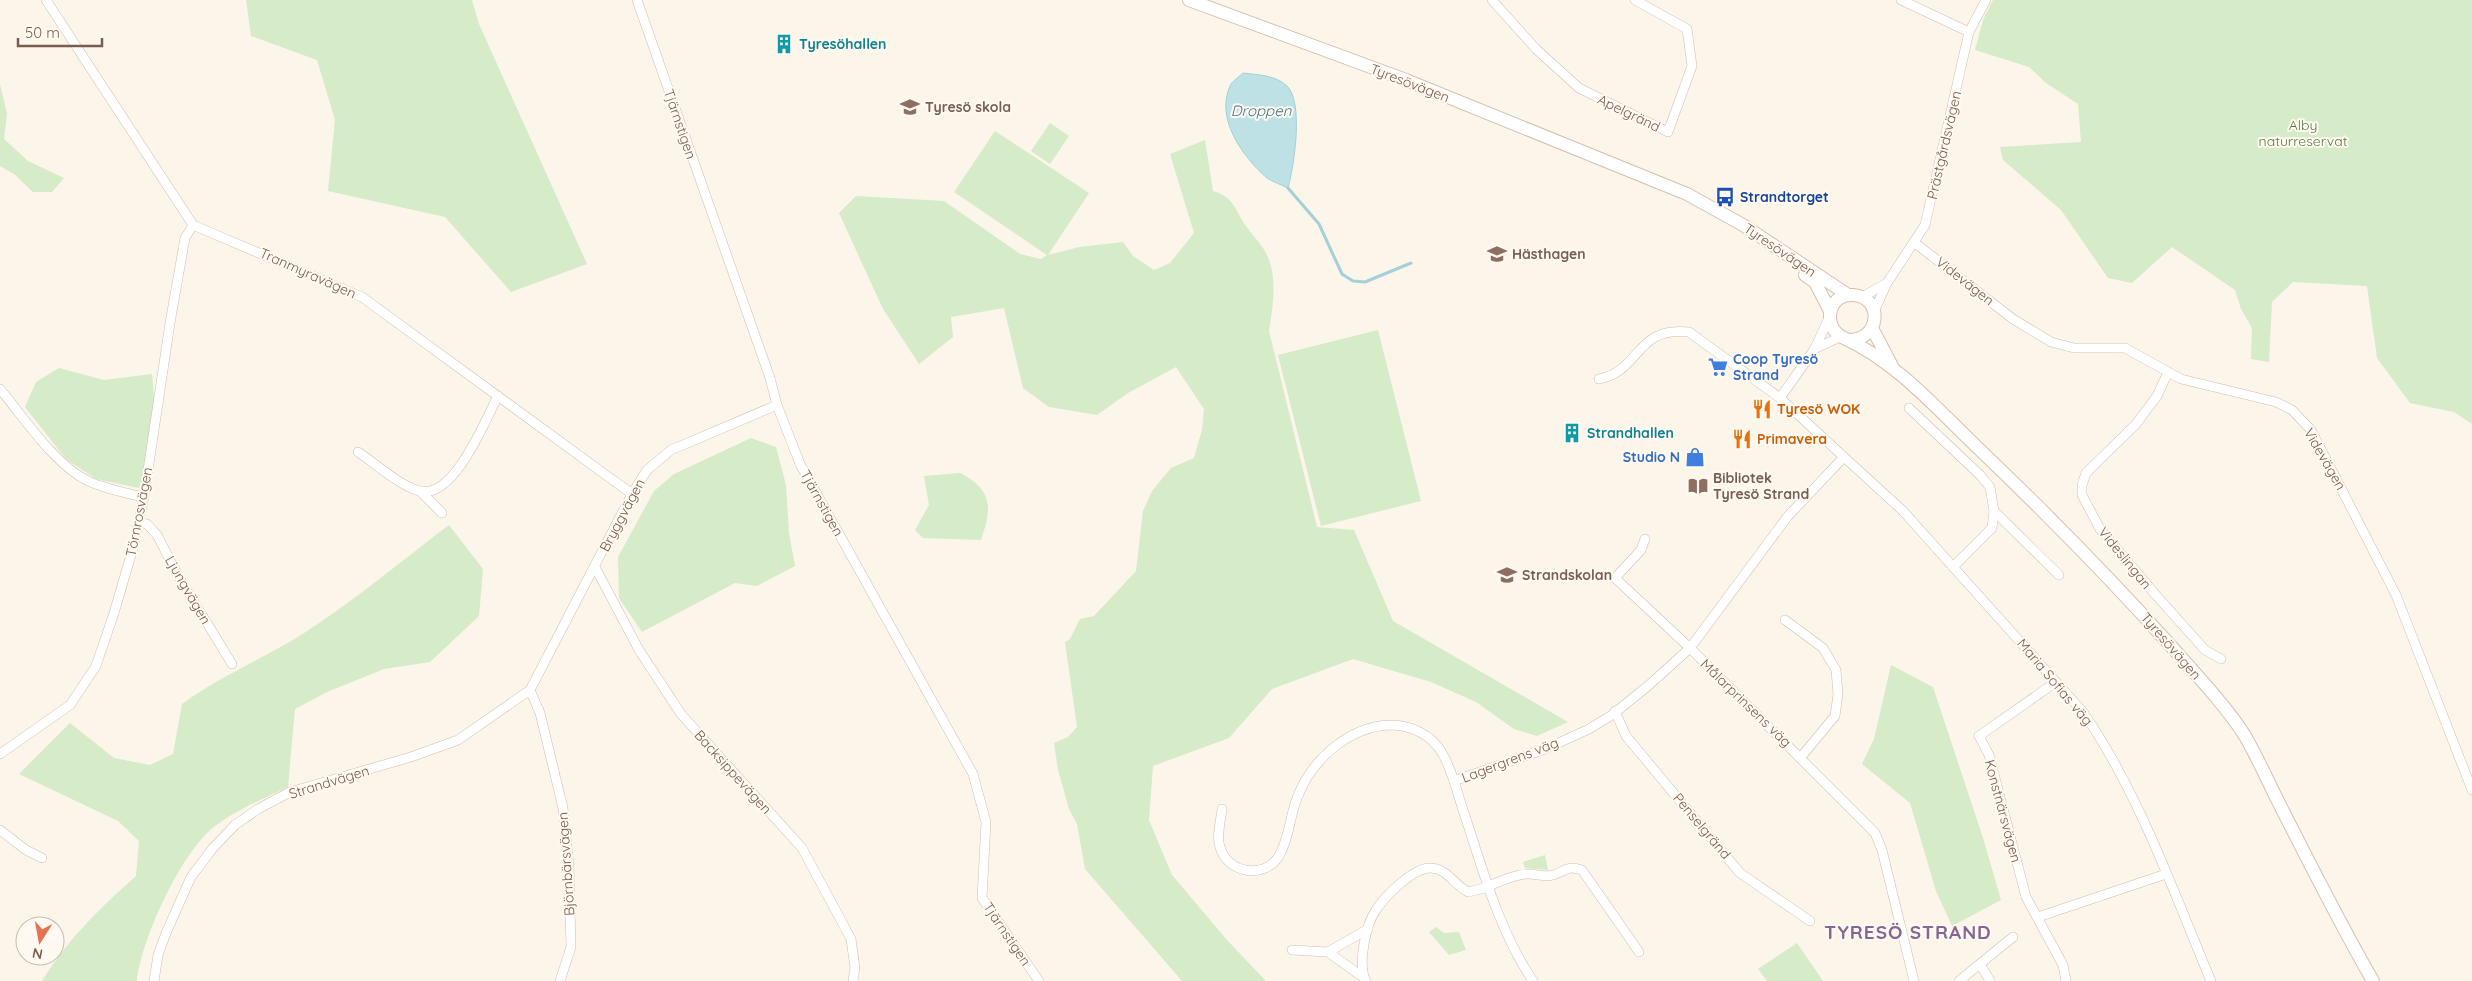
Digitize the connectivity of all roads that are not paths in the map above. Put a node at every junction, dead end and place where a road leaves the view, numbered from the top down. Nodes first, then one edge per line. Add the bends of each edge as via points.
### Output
1 (46, 0) edge
2 (637, 0) edge
3 (1189, 0) edge
4 (1492, 0) edge
5 (1635, 0) edge
6 (1900, 0) edge
7 (1986, 0) edge
8 (1969, 32) junction
9 (1629, 169) junction
10 (193, 225) junction
11 (1916, 243) junction
12 (1887, 283) junction
13 (1848, 295) junction
14 (1862, 297) junction
15 (1874, 312) junction
16 (1829, 315) junction
17 (1872, 328) junction
18 (1844, 338) junction
19 (1814, 350) junction
20 (1894, 368) junction
21 (2168, 372) junction
22 (1599, 379) dead end
23 (0, 389) edge
24 (498, 396) junction
25 (1780, 398) junction
26 (776, 405) junction
27 (1909, 408) dead end
28 (358, 452) dead end
29 (1844, 457) junction
30 (420, 491) junction
31 (632, 494) junction
32 (144, 497) junction
33 (1994, 511) junction
34 (442, 513) dead end
35 (139, 522) junction
36 (1645, 539) dead end
37 (595, 567) junction
38 (1953, 567) junction
39 (2059, 575) dead end
40 (1785, 620) dead end
41 (1690, 648) junction
42 (2221, 658) dead end
43 (232, 664) dead end
44 (2056, 682) junction
45 (530, 690) junction
46 (1615, 711) junction
47 (0, 754) edge
48 (1801, 757) junction
49 (1454, 782) junction
50 (2472, 790) edge
51 (1222, 809) dead end
52 (0, 830) edge
53 (42, 858) dead end
54 (2166, 874) junction
55 (1489, 887) junction
56 (2038, 917) junction
57 (1810, 920) dead end
58 (1368, 929) junction
59 (2013, 937) dead end
60 (1292, 950) dead end
61 (1328, 952) junction
62 (1640, 952) dead end
63 (1980, 964) junction
64 (1365, 979) edge
65 (154, 981) edge
66 (560, 981) edge
67 (853, 981) edge
68 (1039, 981) edge
69 (1533, 981) edge
70 (1914, 981) edge
71 (1959, 981) edge
72 (1990, 981) edge
73 (2066, 981) edge
74 (2211, 981) edge
75 (2373, 981) edge

1 - 10 street
2 - 26 street, Tjärnstigen via 770,378
3 - 9 main road, Tyresövägen via 1406,80
4 - 5 street, Apelgränd via 1536,49 1579,88 1668,132 1692,66 1687,29
6 - 8 street
7 - 8 street, Prästgårdsvägen
8 - 11 street, Prästgårdsvägen via 1925,225
9 - 13 main road, Tyresövägen via 1687,194 1743,224
9 - 16 main road, Tyresövägen via 1740,232 1815,282
10 - 24 street, Tranmyravägen via 362,297
10 - 32 street, Törnrosvägen via 183,248
11 - 12 street, Prästgårdsvägen
11 - 21 street, Videvägen via 2013,319 2051,342 2074,348 2125,348
12 - 14 street, Prästgårdsvägen
12 - 15 street, Prästgårdsvägen
13 - 14 main road, Tyresövägen
13 - 16 main road via 1838,299
14 - 15 main road
15 - 17 main road
16 - 18 main road, Tyresövägen via 1831,327
16 - 19 street
17 - 18 main road via 1862,338
17 - 20 main road, Tyresövägen
18 - 19 street
18 - 20 main road, Tyresövägen
19 - 25 street
20 - 75 main road, Tyresövägen via 2103,570 2244,735
21 - 42 street, Videslingan via 2157,396 2136,424 2086,473 2082,495 2100,529 2155,594 2205,650
21 - 50 street, Videvägen via 2198,385 2276,402 2292,410 2311,430 2396,595
22 - 25 street via 1623,368 1653,336 1680,331 1696,336
23 - 32 street via 60,460 87,480
24 - 30 street via 451,479 432,492
24 - 31 street, Tranmyravägen
25 - 29 street
26 - 31 street, Bryggvägen via 672,450 647,470
26 - 68 street, Tjärnstigen via 800,464 973,774 986,822 982,898
27 - 33 street via 1990,487
28 - 30 street
29 - 38 street, Maria Sofias väg via 1903,511
29 - 41 street, Lagergrens väg via 1788,516
30 - 34 street
31 - 37 street, Bryggvägen
32 - 35 street, Törnrosvägen
33 - 38 street via 1992,528
33 - 39 street
35 - 43 street, Ljungvägen via 147,524 157,535
35 - 47 street, Törnrosvägen via 96,666 70,705
36 - 41 street via 1641,550 1615,578
37 - 45 street, Bryggvägen
37 - 67 street, Backsippevägen via 639,650 681,714 802,848 851,939 855,968
38 - 44 street, Maria Sofias väg
40 - 48 street, Målarprinsens väg via 1823,648 1836,670 1838,694 1835,716
41 - 46 street, Lagergrens väg
41 - 48 street, Målarprinsens väg
44 - 54 street, Maria Sofias väg via 2098,733 2143,820
44 - 56 street, Konstnärsvägen via 1979,736 1989,755 2026,896
45 - 65 street, Strandvägen via 458,740 412,757 290,792 235,825 192,876 158,954
45 - 66 street, Björnbärsvägen via 540,713 563,808 570,866 571,947
46 - 49 street, Lagergrens väg via 1589,729 1545,749
46 - 57 street, Penselgränd via 1626,736 1740,873
48 - 70 street, Målarprinsens väg via 1875,833
49 - 51 street via 1442,753 1426,735 1415,730 1390,725 1351,737 1330,751 1314,768 1297,799 1279,856 1270,866 1258,870 1245,871 1230,865 1223,855 1219,845
49 - 55 street, Lagergrens väg
52 - 53 street
54 - 56 street
54 - 74 street, Maria Sofias väg
55 - 58 street via 1468,892 1443,871 1427,868 1414,872 1375,910
55 - 62 street via 1516,875 1554,875 1573,867 1582,870
55 - 69 street, Lagergrens väg via 1513,947
56 - 73 street, Konstnärsvägen via 2063,965
58 - 61 street
58 - 64 street via 1362,956
59 - 63 street
60 - 61 street
61 - 64 street
63 - 71 street
63 - 72 street

